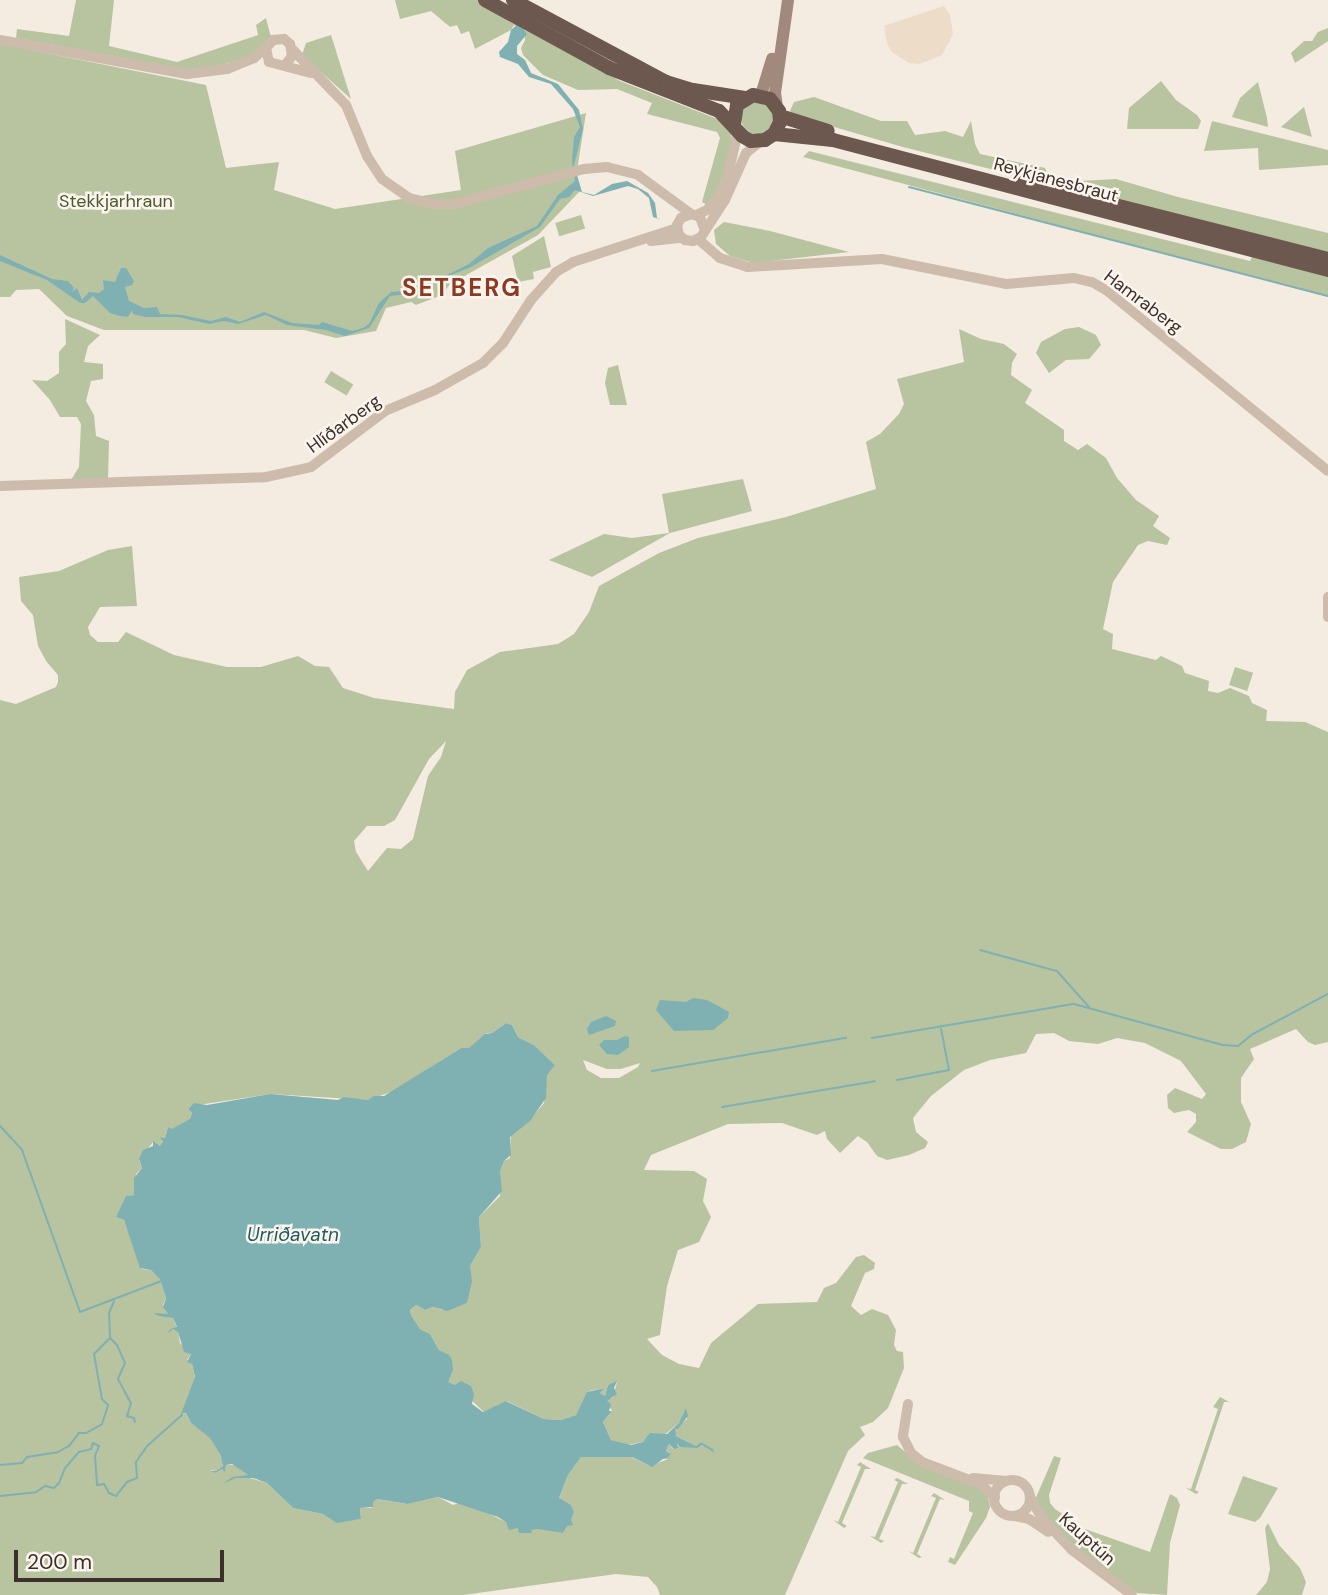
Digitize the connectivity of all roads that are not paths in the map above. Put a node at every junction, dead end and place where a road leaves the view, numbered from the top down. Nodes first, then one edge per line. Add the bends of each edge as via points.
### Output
1 (485, 0) edge
2 (513, 0) edge
3 (780, 0) edge
4 (789, 0) edge
5 (0, 40) edge
6 (266, 48) junction
7 (293, 50) junction
8 (270, 62) junction
9 (286, 64) junction
10 (236, 66) junction
11 (315, 74) junction
12 (754, 97) junction
13 (779, 111) junction
14 (736, 128) junction
15 (767, 138) junction
16 (661, 190) junction
17 (694, 214) junction
18 (679, 229) junction
19 (702, 234) junction
20 (1328, 259) edge
21 (1328, 271) edge
22 (1328, 471) edge
23 (0, 486) edge
24 (1328, 597) edge
25 (1328, 617) edge
26 (908, 1404) dead end
27 (966, 1477) junction
28 (1007, 1481) junction
29 (995, 1497) junction
30 (1030, 1497) junction
31 (1014, 1516) junction
32 (1120, 1595) edge
33 (1132, 1595) edge

1 - 14 highway via 609,68 719,111
2 - 12 highway via 666,82 692,90
3 - 12 main road via 770,69
4 - 13 main road via 775,97
5 - 10 street via 178,74
6 - 7 street via 280,38
6 - 8 street
6 - 10 street
7 - 9 street
7 - 11 street
8 - 9 street
8 - 10 street
9 - 11 street
11 - 16 street via 346,105 373,168 409,198 434,204 462,202 584,169 626,170
12 - 13 highway
12 - 14 highway via 736,109
13 - 15 highway
13 - 20 highway, Reykjanesbraut via 835,133
14 - 15 highway via 746,139
14 - 17 street via 729,170 717,199 707,210
15 - 19 street via 747,153 725,200
15 - 21 highway, Reykjanesbraut via 833,140
16 - 17 street
16 - 18 street
17 - 18 street, Hlíðarberg
17 - 19 street, Hamraberg via 702,220
18 - 19 street via 689,241
18 - 23 street, Hlíðarberg via 573,262 556,272 483,363 385,411 311,467 267,477
19 - 22 street, Hamraberg via 732,262 756,267 882,260 1006,284 1074,278 1092,282
24 - 25 street
26 - 27 street, Kauptún via 903,1437 911,1453 922,1462
27 - 28 street, Kauptún
27 - 29 street, Kauptún
28 - 29 street
28 - 30 street, Kauptún via 1023,1484
29 - 31 street, Kauptún via 999,1510
30 - 31 street via 1027,1508
30 - 33 street, Kauptún via 1041,1517 1072,1550
31 - 32 street, Kauptún via 1045,1529

